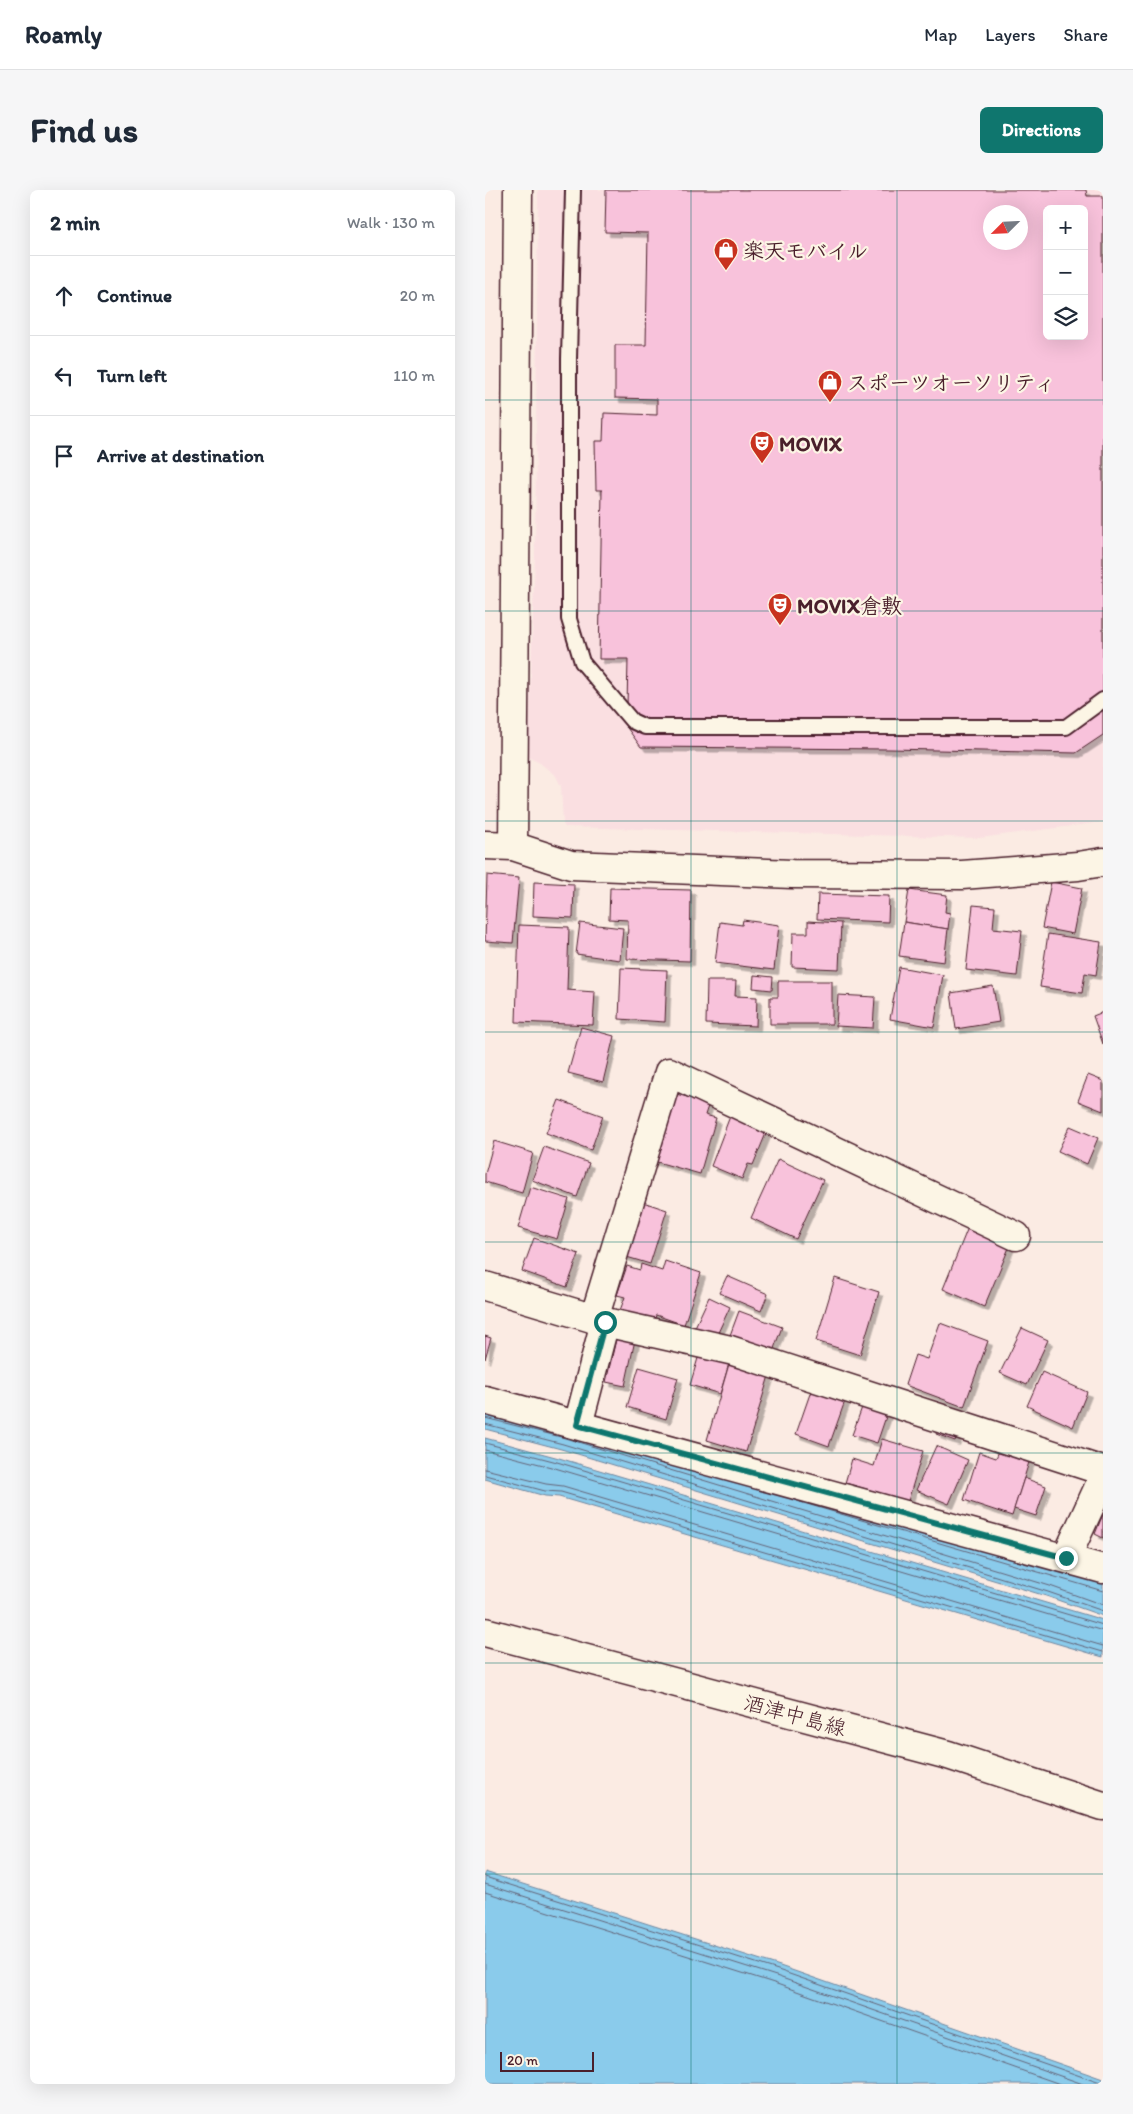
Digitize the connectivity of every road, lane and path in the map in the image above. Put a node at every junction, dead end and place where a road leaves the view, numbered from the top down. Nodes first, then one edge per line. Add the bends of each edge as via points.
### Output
1 (518, 190) edge
2 (573, 190) edge
3 (1103, 700) edge
4 (485, 845) edge
5 (513, 846) junction
6 (1103, 862) edge
7 (1017, 1236) dead end
8 (485, 1286) edge
9 (599, 1321) junction
10 (485, 1400) edge
11 (577, 1425) junction
12 (1103, 1471) edge
13 (1103, 1478) edge
14 (1066, 1558) junction
15 (1103, 1569) edge
16 (485, 1632) edge
17 (1103, 1806) edge

1 - 5 street
2 - 3 lane via 569,619 582,662 632,721 645,727 1066,727
4 - 5 street
5 - 6 street via 571,865 792,874 962,875
7 - 9 street via 669,1072
8 - 9 street
9 - 11 street
9 - 12 street via 730,1350
10 - 11 street
11 - 14 street
13 - 14 street
14 - 15 street
16 - 17 street, 酒津中島線 via 948,1755

